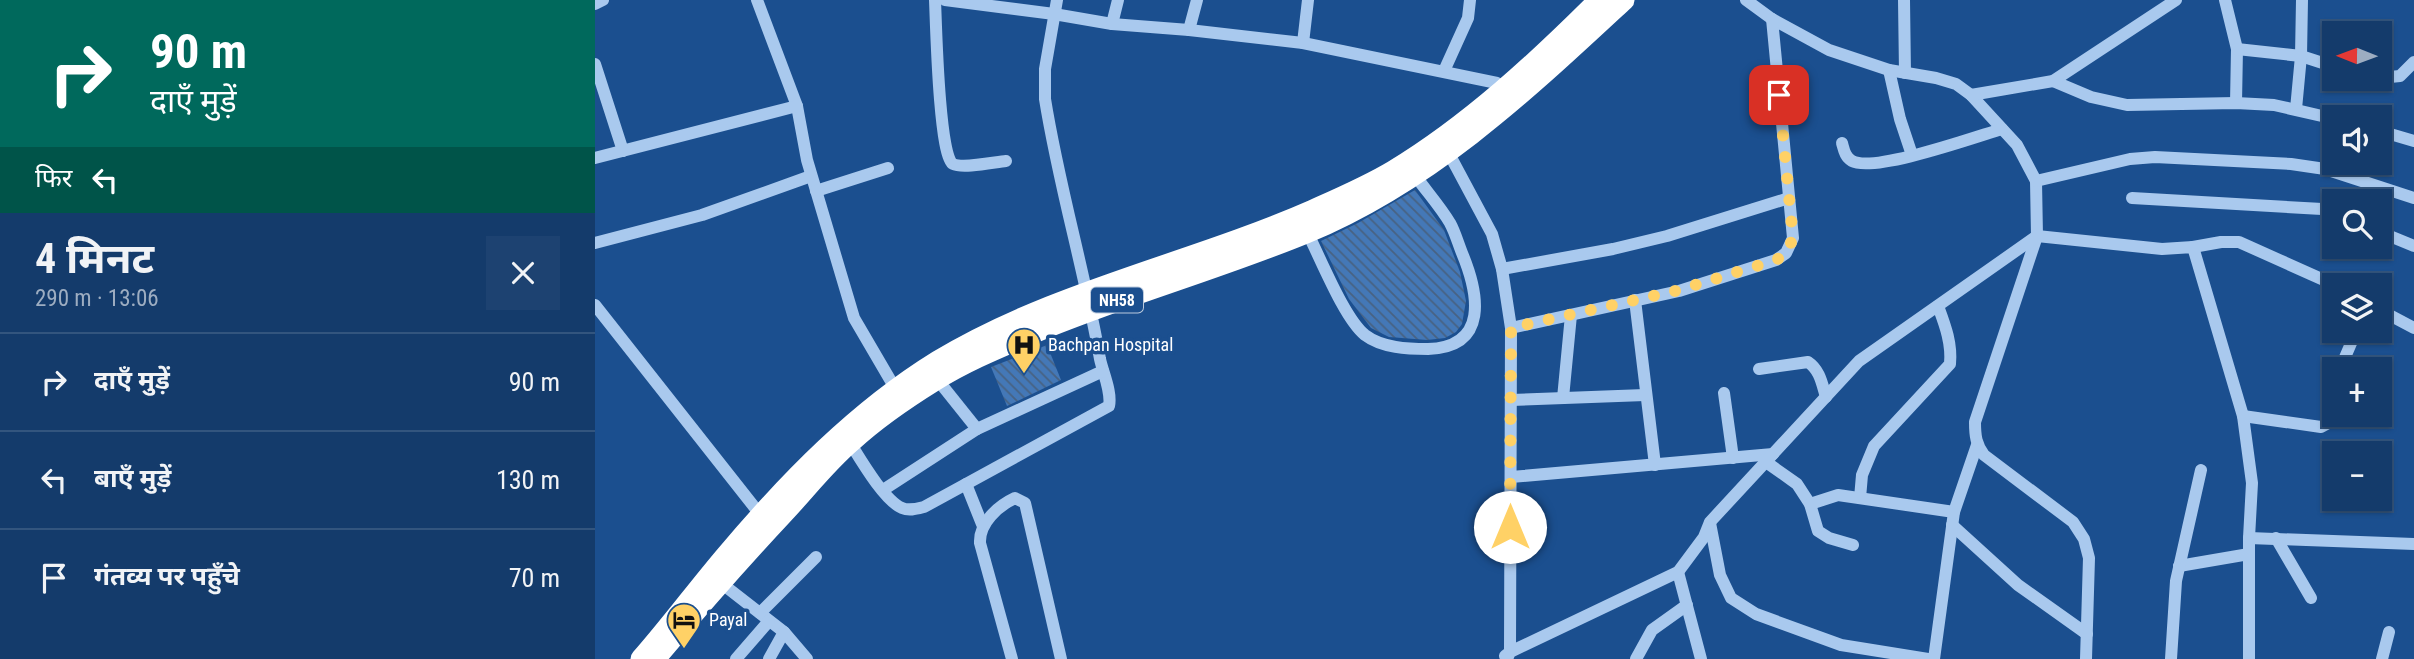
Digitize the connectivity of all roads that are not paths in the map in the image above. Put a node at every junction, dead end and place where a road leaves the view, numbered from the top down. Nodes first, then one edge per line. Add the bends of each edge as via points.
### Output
1 (603, 0) edge
2 (757, 0) edge
3 (935, 0) edge
4 (944, 0) edge
5 (1057, 0) edge
6 (1118, 0) edge
7 (1196, 0) edge
8 (1308, 0) edge
9 (1470, 0) edge
10 (1587, 0) edge
11 (1599, 0) edge
12 (1613, 0) edge
13 (1623, 0) edge
14 (1746, 0) edge
15 (1904, 0) edge
16 (2176, 0) edge
17 (2225, 0) edge
18 (2302, 0) edge
19 (595, 4) edge
20 (2157, 6) edge
21 (1054, 14) junction
22 (1772, 19) junction
23 (1112, 24) junction
24 (1189, 30) junction
25 (1303, 43) junction
26 (2237, 50) junction
27 (2301, 56) junction
28 (2414, 62) edge
29 (2322, 63) edge
30 (595, 64) edge
31 (1889, 70) junction
32 (1444, 71) junction
33 (1905, 73) junction
34 (2392, 77) edge
35 (2053, 81) junction
36 (1497, 83) junction
37 (1971, 95) junction
38 (2236, 103) junction
39 (797, 106) junction
40 (2296, 109) junction
41 (2322, 116) edge
42 (2002, 129) junction
43 (1438, 131) junction
44 (2407, 135) edge
45 (2414, 141) edge
46 (1842, 143) dead end
47 (623, 151) junction
48 (1448, 152) junction
49 (1912, 155) junction
50 (595, 158) edge
51 (1006, 161) dead end
52 (888, 168) dead end
53 (1415, 175) junction
54 (811, 176) junction
55 (2036, 181) junction
56 (816, 191) junction
57 (1789, 198) junction
58 (2132, 198) dead end
59 (2414, 198) edge
60 (2322, 209) edge
61 (1307, 232) junction
62 (2037, 236) junction
63 (2392, 237) edge
64 (595, 243) edge
65 (2414, 246) edge
66 (2193, 247) junction
67 (1502, 269) junction
68 (2322, 279) edge
69 (1086, 284) junction
70 (1635, 300) junction
71 (595, 305) edge
72 (1938, 306) junction
73 (1091, 309) junction
74 (1571, 315) junction
75 (2392, 316) edge
76 (1511, 328) junction
77 (2414, 328) edge
78 (1759, 369) dead end
79 (1103, 372) junction
80 (937, 379) junction
81 (891, 383) junction
82 (1724, 393) dead end
83 (1645, 395) junction
84 (1826, 397) junction
85 (1563, 398) junction
86 (1511, 400) junction
87 (2243, 416) junction
88 (2322, 427) edge
89 (977, 429) junction
90 (845, 434) junction
91 (1977, 445) junction
92 (1733, 458) junction
93 (1770, 458) junction
94 (1655, 465) junction
95 (2200, 470) dead end
96 (1510, 477) junction
97 (966, 484) junction
98 (883, 490) junction
99 (1860, 498) junction
100 (1809, 504) junction
101 (1954, 512) junction
102 (759, 513) junction
103 (1710, 522) junction
104 (982, 524) junction
105 (1952, 525) junction
106 (2249, 538) junction
107 (2276, 538) junction
108 (2414, 544) edge
109 (1853, 545) dead end
110 (2249, 554) junction
111 (816, 557) dead end
112 (2179, 566) junction
113 (724, 568) junction
114 (1678, 572) junction
115 (2311, 597) dead end
116 (1687, 605) junction
117 (765, 617) junction
118 (784, 632) junction
119 (2389, 632) dead end
120 (2087, 634) junction
121 (1506, 657) edge
122 (631, 659) edge
123 (641, 659) edge
124 (655, 659) edge
125 (736, 659) edge
126 (769, 659) edge
127 (807, 659) edge
128 (1012, 659) edge
129 (1061, 659) edge
130 (1636, 659) edge
131 (1702, 659) edge
132 (1928, 659) edge
133 (1934, 659) edge
134 (2086, 659) edge
135 (2172, 659) edge
136 (2249, 659) edge
137 (2382, 659) edge

1 - 19 street
2 - 39 street
3 - 51 street via 947,158 962,165
4 - 21 street
5 - 21 street
6 - 23 street
7 - 24 street
8 - 25 street
9 - 32 street via 1468,18
10 - 36 highway, NH58
11 - 123 highway, bridge via 1490,100 1393,171 1313,210 989,333 937,362 852,424 773,503
12 - 113 highway via 1551,59 1397,179 1310,224 1081,305 1001,339 919,382 860,425
13 - 48 highway, NH58 via 1514,100
14 - 22 street
15 - 33 street
16 - 20 street
17 - 26 street
18 - 27 street
20 - 35 street
21 - 23 street
21 - 69 street via 1045,99
22 - 31 street via 1829,50
22 - 57 street
23 - 24 street
24 - 25 street
25 - 32 street
26 - 27 street
26 - 38 street
27 - 29 street
27 - 40 street
28 - 34 street via 2400,76
30 - 47 street
31 - 33 street
31 - 49 street
32 - 36 street
33 - 37 street via 1956,84
35 - 37 street
35 - 38 street via 2127,105
36 - 43 highway, NH58
37 - 42 street
38 - 40 street
39 - 47 street
39 - 54 street
40 - 41 street
42 - 49 street
42 - 55 street via 2017,145
43 - 48 street
43 - 69 highway, NH58 via 1324,196
44 - 45 street
46 - 49 street via 1851,161 1861,164
47 - 50 street
48 - 53 highway, NH58
48 - 67 street via 1492,234
52 - 56 street
53 - 61 highway, NH58
53 - 61 street via 1451,224 1470,271 1475,314 1471,330 1457,343 1410,349 1382,344 1366,335 1350,317
54 - 56 street
54 - 64 street via 702,215
55 - 59 street via 2155,157 2325,169
55 - 62 street
56 - 81 street via 854,318
57 - 67 street via 1667,236
57 - 70 street via 1793,238 1786,254
58 - 60 street
61 - 73 highway, NH58
62 - 66 street via 2162,249
62 - 72 street
62 - 91 street via 1975,422
63 - 65 street
66 - 68 street via 2239,242
66 - 87 street
67 - 76 street
69 - 73 street
69 - 81 highway, NH58 via 982,329
70 - 74 street
70 - 83 street
71 - 102 street
72 - 84 street via 1859,361
72 - 99 street via 1950,364 1874,446 1862,475
73 - 79 street
73 - 80 highway, NH58
74 - 76 street
74 - 85 street
75 - 77 street
76 - 86 street
78 - 84 street via 1808,362 1815,367
79 - 89 street
79 - 97 street via 1109,406
80 - 89 street
80 - 90 highway, NH58
81 - 90 highway, NH58
82 - 92 street
83 - 85 street
83 - 94 street
84 - 93 street
85 - 86 street
86 - 96 street
87 - 88 street
87 - 106 street via 2252,483
89 - 98 street
90 - 98 street
90 - 102 highway, NH58
90 - 113 highway, NH58
91 - 101 street
91 - 120 street via 2073,522 2084,538 2089,558
92 - 93 street
92 - 94 street
93 - 100 street via 1797,484
93 - 103 street
94 - 96 street
95 - 112 street
96 - 121 street
97 - 98 street via 910,510
97 - 104 street
99 - 100 street via 1838,495
99 - 101 street
100 - 109 street via 1818,531
101 - 105 street
102 - 113 highway, NH58
103 - 114 street
103 - 132 street via 1720,575 1731,598 1791,628 1841,645
104 - 128 street via 980,543
104 - 129 street via 1008,501 1015,498 1024,503
105 - 120 street via 2018,585
105 - 133 street
106 - 107 street
106 - 110 street
107 - 108 street
107 - 115 street
110 - 112 street
110 - 136 street
111 - 117 street
112 - 135 street
113 - 117 street
113 - 122 highway, NH58
113 - 124 highway, NH58
114 - 116 street
114 - 121 street
116 - 130 street via 1652,630
116 - 131 street
117 - 118 street
117 - 125 street
118 - 126 street
118 - 127 street
119 - 137 street
120 - 134 street

